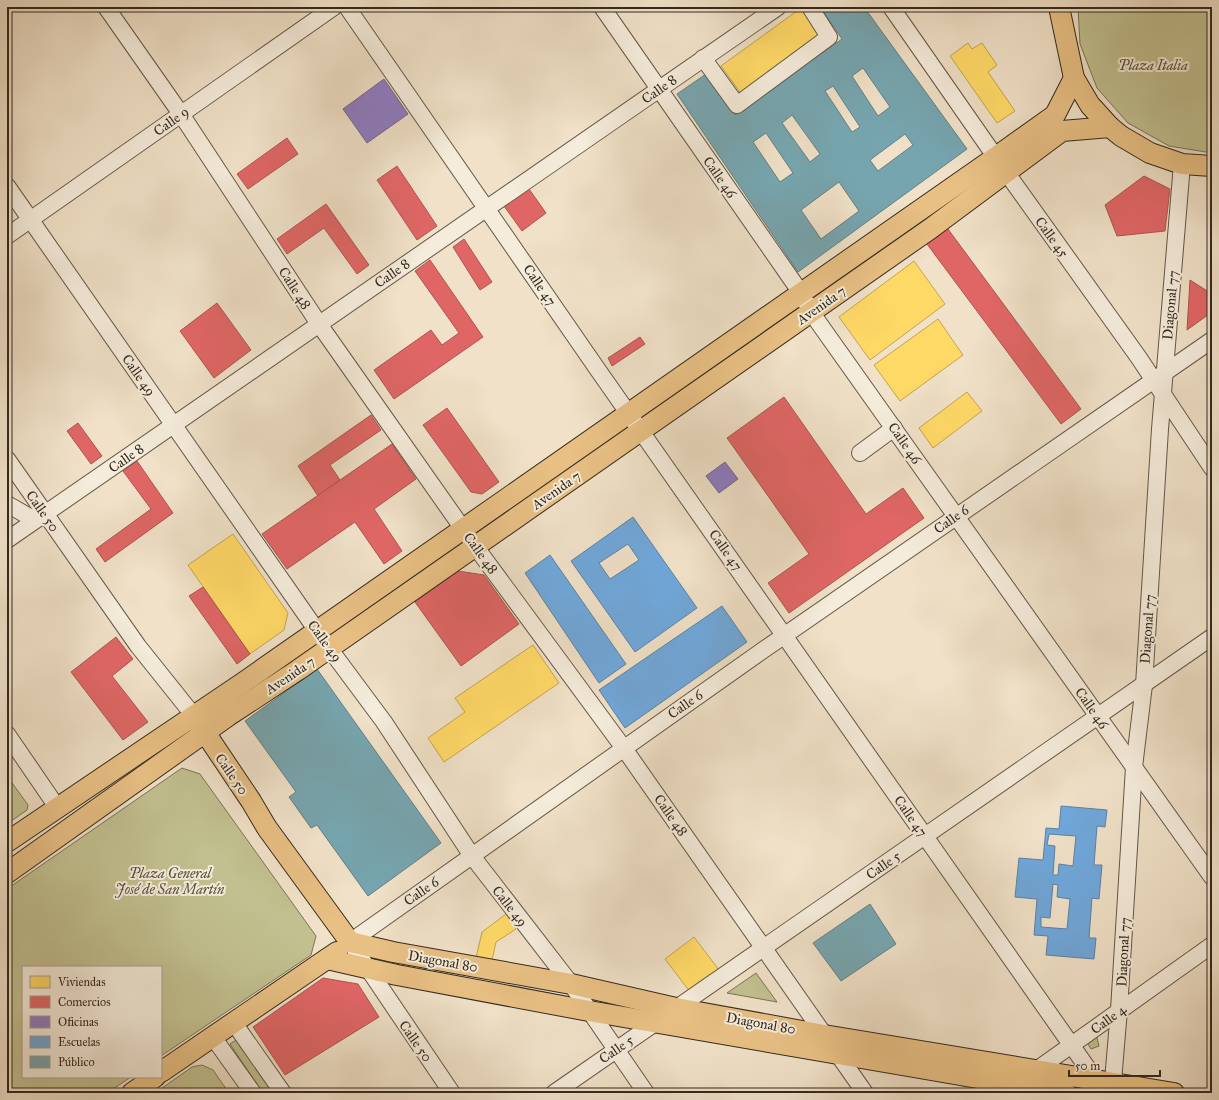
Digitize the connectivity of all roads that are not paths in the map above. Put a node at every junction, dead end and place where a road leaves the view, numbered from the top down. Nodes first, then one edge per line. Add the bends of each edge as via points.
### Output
1 (106, 7) edge
2 (334, 7) edge
3 (347, 7) edge
4 (602, 7) edge
5 (778, 7) edge
6 (810, 7) edge
7 (891, 7) edge
8 (1057, 8) edge
9 (703, 58) junction
10 (1074, 78) junction
11 (659, 89) junction
12 (181, 114) junction
13 (1110, 126) junction
14 (1182, 164) junction
15 (1001, 165) junction
16 (1212, 166) edge
17 (7, 186) edge
18 (487, 207) junction
19 (31, 220) junction
20 (7, 236) edge
21 (801, 293) junction
22 (812, 312) junction
23 (319, 324) junction
24 (1212, 340) edge
25 (1160, 382) junction
26 (629, 413) junction
27 (174, 425) junction
28 (894, 428) junction
29 (641, 430) junction
30 (860, 453) dead end
31 (7, 459) edge
32 (1212, 468) edge
33 (7, 504) edge
34 (956, 516) junction
35 (40, 517) junction
36 (463, 529) junction
37 (7, 540) edge
38 (475, 546) junction
39 (318, 631) junction
40 (784, 634) junction
41 (1212, 637) edge
42 (329, 648) junction
43 (1144, 685) junction
44 (194, 716) junction
45 (1098, 716) junction
46 (204, 733) junction
47 (7, 734) edge
48 (623, 747) junction
49 (1134, 767) junction
50 (57, 807) junction
51 (925, 836) junction
52 (7, 842) edge
53 (472, 856) junction
54 (7, 873) edge
55 (1212, 877) edge
56 (350, 942) junction
57 (1212, 945) edge
58 (764, 947) junction
59 (327, 959) junction
60 (367, 968) junction
61 (571, 984) junction
62 (676, 1008) junction
63 (1119, 1010) junction
64 (589, 1011) junction
65 (654, 1022) junction
66 (234, 1023) junction
67 (824, 1034) junction
68 (214, 1037) junction
69 (1071, 1045) junction
70 (616, 1049) junction
71 (836, 1054) junction
72 (1035, 1070) junction
73 (162, 1071) edge
74 (153, 1078) edge
75 (1107, 1087) edge
76 (1010, 1089) edge
77 (132, 1093) edge
78 (253, 1093) edge
79 (283, 1093) edge
80 (452, 1093) edge
81 (554, 1093) edge
82 (646, 1093) edge
83 (865, 1093) edge
84 (1066, 1093) edge
85 (1174, 1093) edge

1 - 12 street, Calle 48
2 - 12 street, Calle 9
3 - 18 street, Calle 47
4 - 11 street, Calle 46
5 - 9 street, Calle 8
6 - 9 street via 830,37 737,105
7 - 15 street, Calle 45
8 - 10 main road
9 - 11 street, Calle 8
10 - 13 main road via 1090,105
10 - 15 main road, Avenida 7 via 1055,114
11 - 18 street, Calle 8
11 - 21 street, Calle 46
12 - 19 street, Calle 9
12 - 23 street, Calle 48
13 - 14 main road via 1121,136 1150,153
13 - 15 main road, Avenida 7 via 1062,131
14 - 16 main road
14 - 25 street, Diagonal 77
15 - 21 main road, Avenida 7
15 - 22 main road, Avenida 7 via 930,229
15 - 25 street, Calle 45
17 - 19 street, Calle 49
18 - 23 street, Calle 8
18 - 26 street, Calle 47
19 - 20 street, Calle 9
19 - 27 street, Calle 49
21 - 22 street, Calle 46
21 - 26 main road, Avenida 7
22 - 28 street, Calle 46
22 - 29 main road, Avenida 7
23 - 27 street, Calle 8
23 - 36 street, Calle 48
24 - 25 street, Calle 6
25 - 32 street, Calle 45
25 - 34 street, Calle 6
25 - 43 street, Diagonal 77
26 - 29 street, Calle 47
26 - 36 main road, Avenida 7
27 - 35 street, Calle 8
27 - 39 street, Calle 49
28 - 30 street
28 - 34 street, Calle 46
29 - 38 main road, Avenida 7
29 - 40 street, Calle 47
31 - 35 street, Calle 50
33 - 35 street
34 - 40 street, Calle 6
34 - 45 street, Calle 46
35 - 37 street, Calle 8
35 - 44 street, Calle 50
36 - 38 street, Calle 48
36 - 39 main road, Avenida 7
38 - 42 main road, Avenida 7
38 - 48 street, Calle 48
39 - 42 street, Calle 49
39 - 44 main road, Avenida 7
40 - 48 street, Calle 6
40 - 51 street, Calle 47
41 - 43 street, Calle 5
42 - 46 main road, Avenida 7
42 - 53 street, Calle 49 via 384,722
43 - 45 street, Calle 5
43 - 49 street, Diagonal 77
44 - 46 main road, Calle 50
44 - 50 main road, Avenida 7
45 - 49 street, Calle 46
45 - 51 street, Calle 5
46 - 54 main road, Avenida 7
46 - 56 main road, Calle 50 via 267,828
47 - 50 street
48 - 53 street, Calle 6
48 - 58 street, Calle 48
49 - 55 street, Calle 46
49 - 63 street, Diagonal 77
50 - 52 main road, Avenida 7
51 - 58 street, Calle 5
51 - 69 street, Calle 47
53 - 56 street, Calle 6
53 - 61 street, Calle 49
56 - 59 main road, Calle 6
56 - 60 street, Calle 50
56 - 61 main road, Diagonal 80
57 - 63 street, Calle 4
58 - 62 street, Calle 5
58 - 67 street, Calle 48
59 - 60 main road, Diagonal 80
59 - 66 main road, Calle 6
60 - 64 main road, Diagonal 80
60 - 80 street, Calle 50
61 - 62 main road, Diagonal 80
61 - 64 street, Calle 49
62 - 65 street, Calle 5
62 - 67 main road, Diagonal 80
63 - 69 street, Calle 4
63 - 75 street, Diagonal 77
64 - 65 main road, Diagonal 80
64 - 70 street, Calle 49
65 - 70 street, Calle 5
65 - 71 main road, Diagonal 80
66 - 68 main road, Calle 6
66 - 79 street
67 - 71 street, Calle 48
67 - 72 main road, Diagonal 80
68 - 73 main road, Calle 6
68 - 78 street
69 - 72 street, Calle 4
69 - 75 street, Calle 47
70 - 81 street, Calle 5
70 - 82 street, Calle 49
71 - 76 main road, Diagonal 80
71 - 83 street, Calle 48
72 - 75 main road, Diagonal 80
72 - 76 street, Calle 4
74 - 77 main road
75 - 85 main road, Diagonal 80
76 - 84 main road, Diagonal 80

